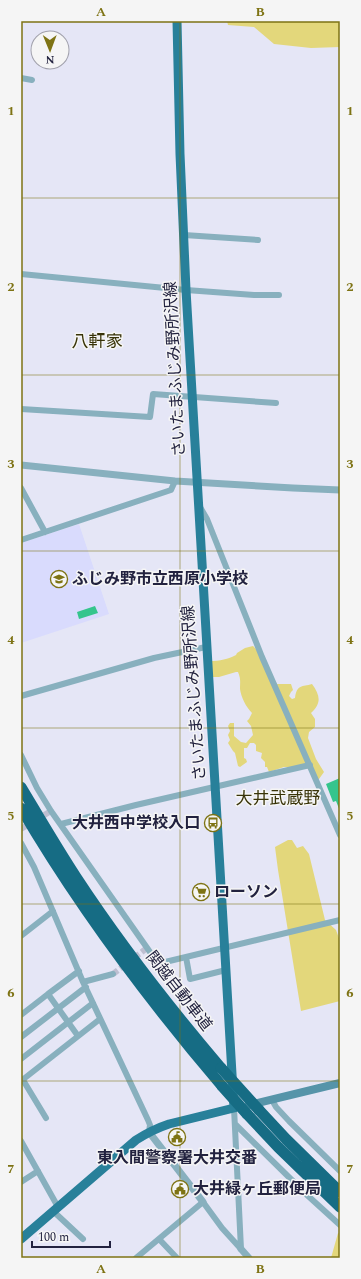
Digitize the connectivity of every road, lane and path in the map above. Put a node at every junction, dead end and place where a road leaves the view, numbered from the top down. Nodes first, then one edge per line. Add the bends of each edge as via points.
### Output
1 (177, 21) edge
2 (21, 78) edge
3 (32, 80) dead end
4 (184, 236) junction
5 (258, 240) dead end
6 (21, 274) edge
7 (186, 290) junction
8 (279, 295) dead end
9 (192, 397) junction
10 (276, 403) dead end
11 (21, 409) edge
12 (21, 465) edge
13 (175, 481) junction
14 (196, 481) junction
15 (21, 488) edge
16 (340, 490) edge
17 (197, 504) junction
18 (45, 532) junction
19 (21, 540) edge
20 (206, 647) junction
21 (21, 696) edge
22 (21, 755) edge
23 (310, 765) junction
24 (215, 786) junction
25 (21, 787) edge
26 (21, 808) edge
27 (61, 824) junction
28 (340, 834) edge
29 (21, 843) edge
30 (53, 911) junction
31 (340, 920) edge
32 (21, 936) edge
33 (225, 947) junction
34 (186, 957) junction
35 (226, 970) junction
36 (79, 971) junction
37 (113, 974) tunnel mouth
38 (85, 984) junction
39 (48, 994) junction
40 (93, 1003) junction
41 (57, 1008) junction
42 (21, 1015) edge
43 (100, 1019) junction
44 (68, 1022) junction
45 (78, 1036) junction
46 (21, 1037) edge
47 (21, 1059) edge
48 (22, 1080) edge
49 (340, 1083) edge
50 (272, 1100) junction
51 (234, 1108) junction
52 (46, 1118) dead end
53 (236, 1125) junction
54 (148, 1132) junction
55 (21, 1141) edge
56 (38, 1171) junction
57 (340, 1171) edge
58 (21, 1182) edge
59 (340, 1192) edge
60 (204, 1202) junction
61 (340, 1207) edge
62 (55, 1209) junction
63 (340, 1225) edge
64 (21, 1239) edge
65 (83, 1239) dead end
66 (159, 1239) junction
67 (241, 1249) junction
68 (136, 1258) edge
69 (177, 1258) edge
70 (242, 1258) edge
71 (249, 1258) edge

1 - 4 main road, さいたまふじみ野所沢線
2 - 3 street
4 - 5 street
4 - 7 main road, さいたまふじみ野所沢線
6 - 7 street
7 - 8 street
7 - 9 main road, さいたまふじみ野所沢線
9 - 10 street
9 - 11 street via 153,394 150,418
9 - 14 main road, さいたまふじみ野所沢線
12 - 13 street
13 - 14 street
13 - 18 street via 171,490
14 - 16 street
14 - 17 main road, さいたまふじみ野所沢線
15 - 18 street
17 - 20 main road, さいたまふじみ野所沢線
17 - 23 street via 207,519 262,657
18 - 19 street
20 - 21 street via 154,658
20 - 24 main road, さいたまふじみ野所沢線
22 - 27 street via 37,788
23 - 24 street
23 - 28 street
24 - 27 street
24 - 33 main road, さいたまふじみ野所沢線
25 - 59 highway, 関越自動車道, bridge via 76,877 179,1017 286,1140
26 - 61 highway, 関越自動車道, bridge via 100,932 155,1005 247,1114
27 - 34 street via 157,962
29 - 30 street
30 - 32 street
30 - 36 street
31 - 33 street
33 - 34 street
33 - 35 main road, さいたまふじみ野所沢線
34 - 35 street via 190,979
35 - 51 main road, さいたまふじみ野所沢線
36 - 38 street
36 - 39 street
37 - 38 street
38 - 40 street
38 - 41 street
39 - 41 street
39 - 42 street
40 - 43 street
40 - 44 street
41 - 44 street
41 - 46 street
43 - 45 street
43 - 54 street via 148,1120
44 - 45 street
44 - 47 street
45 - 48 street
48 - 52 street
49 - 50 main road
50 - 51 main road
50 - 57 street via 289,1121
51 - 53 street
51 - 54 main road via 169,1124
53 - 63 street
53 - 67 street
54 - 60 street
54 - 62 main road
55 - 56 street
56 - 58 street
56 - 62 street
60 - 66 street
60 - 67 street
62 - 64 main road
62 - 65 street
66 - 68 street
66 - 69 street
67 - 70 street
67 - 71 street

